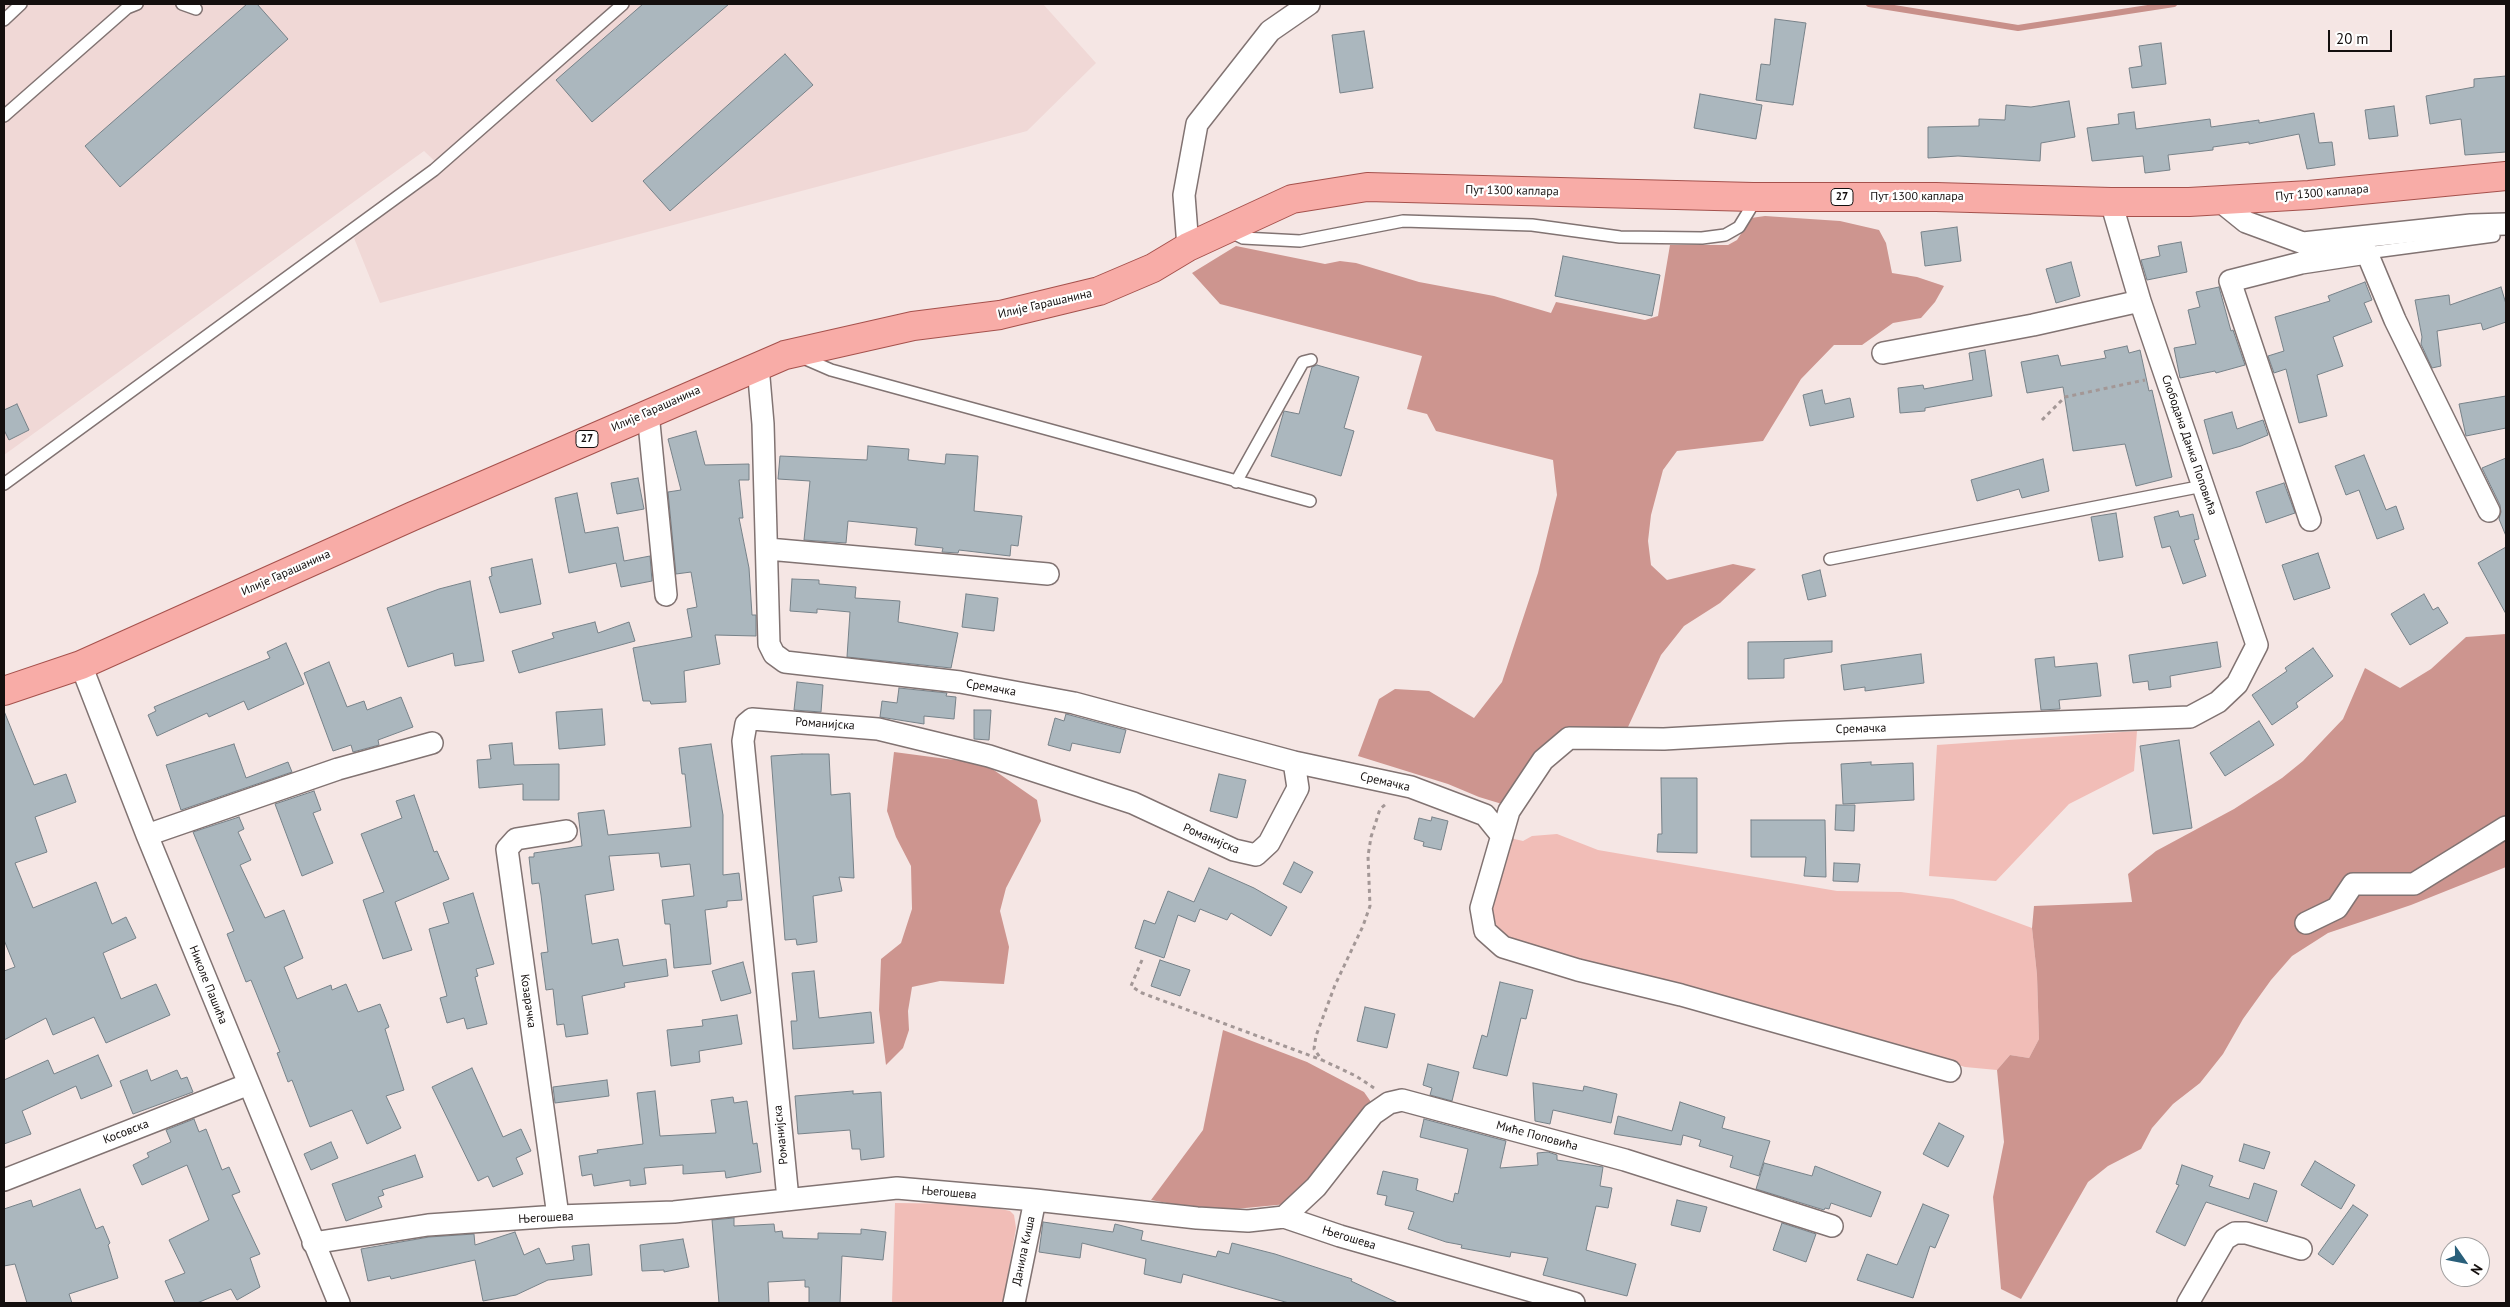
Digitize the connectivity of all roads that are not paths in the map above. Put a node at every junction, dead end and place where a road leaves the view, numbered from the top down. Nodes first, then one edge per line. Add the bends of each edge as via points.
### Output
1 (21, 4) edge
2 (137, 4) edge
3 (182, 4) edge
4 (623, 4) edge
5 (1310, 4) edge
6 (196, 9) dead end
7 (4, 20) edge
8 (4, 116) edge
9 (2506, 176) edge
10 (1753, 197) junction
11 (2220, 201) junction
12 (2111, 202) junction
13 (1225, 230) junction
14 (2500, 230) edge
15 (1188, 247) junction
16 (2302, 253) junction
17 (2367, 253) junction
18 (2140, 301) junction
19 (1883, 353) dead end
20 (792, 354) junction
21 (1311, 360) dead end
22 (758, 366) junction
23 (648, 413) junction
24 (1236, 482) junction
25 (4, 484) edge
26 (2203, 486) junction
27 (1310, 501) dead end
28 (2489, 510) dead end
29 (2310, 520) dead end
30 (768, 549) junction
31 (1830, 559) dead end
32 (1048, 574) dead end
33 (666, 596) dead end
34 (81, 665) junction
35 (2237, 684) joint
36 (4, 691) edge
37 (432, 743) dead end
38 (1294, 762) junction
39 (1509, 811) junction
40 (1486, 814) junction
41 (2506, 827) edge
42 (566, 832) dead end
43 (146, 835) junction
44 (1502, 836) junction
45 (2306, 923) dead end
46 (1950, 1070) dead end
47 (249, 1084) junction
48 (4, 1180) edge
49 (788, 1199) junction
50 (1035, 1200) junction
51 (558, 1216) junction
52 (1284, 1217) junction
53 (1832, 1226) dead end
54 (312, 1243) junction
55 (2301, 1249) dead end
56 (339, 1303) edge
57 (1014, 1303) edge
58 (1574, 1303) edge
59 (2188, 1303) edge

1 - 7 lane
2 - 8 lane via 127,8
3 - 6 lane
4 - 25 lane via 434,170
5 - 15 street via 1270,31 1197,124 1184,195
9 - 11 main road, Пут 1300 каплара / 27
10 - 12 main road, Пут 1300 каплара / 27 via 1945,197
10 - 13 main road, Пут 1300 каплара / 27 via 1367,187 1292,199
10 - 13 lane via 1739,227 1726,235 1702,238 1620,237 1532,225 1402,221 1300,241 1243,238
11 - 12 main road, Пут 1300 каплара / 27
11 - 16 street via 2246,222
12 - 18 street, Слободана Данка Поповића
13 - 15 main road, Пут 1300 каплара / 27
14 - 16 street via 2471,224
14 - 17 lane
15 - 20 main road, Илије Гарашанина / 27 via 1153,268 1099,291 1000,315 912,326
16 - 17 street
16 - 29 street via 2230,280
17 - 28 street via 2396,320
18 - 19 street
18 - 26 street, Слободана Данка Поповића
20 - 22 main road, Илије Гарашанина / 27
20 - 24 lane via 831,370
21 - 24 lane via 1303,362
22 - 23 main road, Илије Гарашанина / 27
22 - 30 street, Сремачка
23 - 33 street
23 - 34 main road, Илије Гарашанина / 27
24 - 27 lane
26 - 31 lane
26 - 35 street, Слободана Данка Поповића via 2257,645
30 - 32 street
30 - 38 street, Сремачка via 769,644 774,654 785,662 960,682 1074,703
34 - 36 main road, Илије Гарашанина / 27
34 - 43 street, Николе Пашића
35 - 39 street, Сремачка via 2218,702 2190,717 1664,739 1569,738 1543,760
37 - 43 street via 338,769
38 - 40 street, Сремачка via 1411,787
38 - 49 street, Романијска via 1298,788 1269,843 1256,855 1234,850 1133,803 988,756 878,729 752,719 746,724 743,741
39 - 40 street, Сремачка
39 - 44 street, Сремачка
40 - 44 street
41 - 45 street via 2414,884 2353,884 2337,908
42 - 51 street, Козарачка via 516,839 507,849
43 - 47 street, Николе Пашића
44 - 46 street via 1481,908 1485,931 1503,947
47 - 48 street, Косовска
47 - 54 street, Николе Пашића
49 - 50 street, Његошева via 897,1188
49 - 51 street, Његошева via 674,1212
50 - 52 street, Његошева via 1197,1218 1248,1221
50 - 57 street, Данила Киша
51 - 54 street, Његошева via 428,1226
52 - 53 street, Миће Поповића via 1316,1188 1373,1114 1389,1103 1402,1100 1625,1160
52 - 58 street, Његошева
54 - 56 street, Николе Пашића
55 - 59 street via 2246,1233 2235,1233 2225,1239

